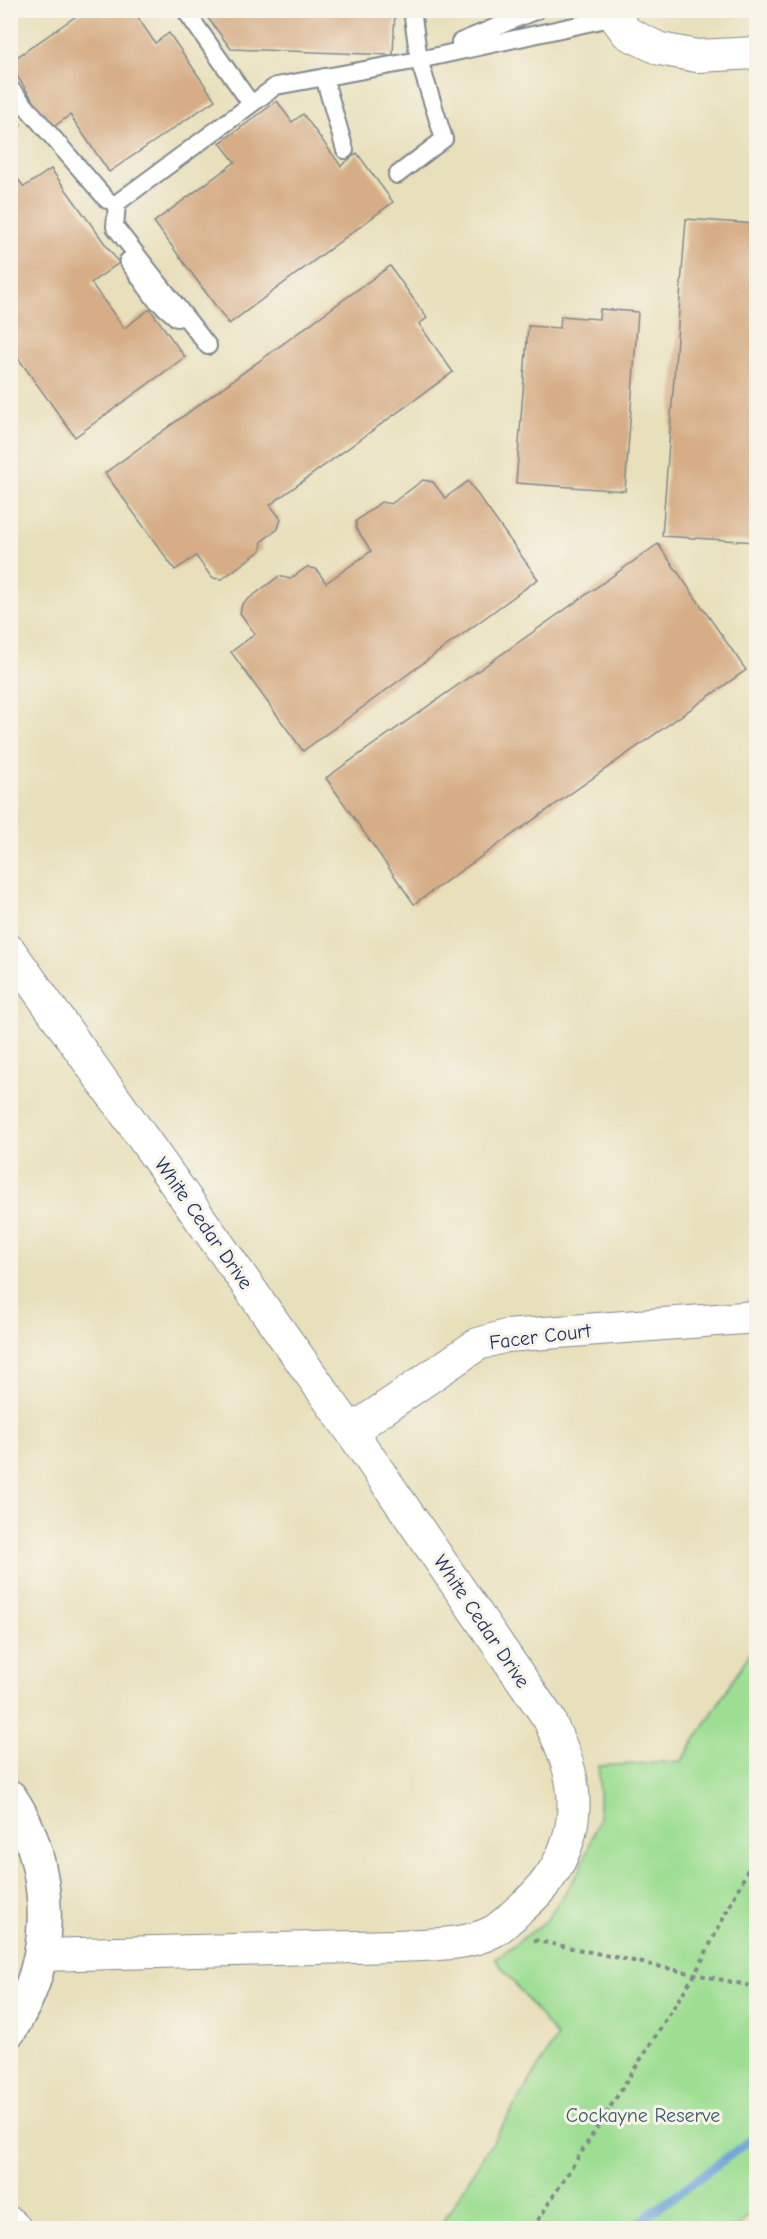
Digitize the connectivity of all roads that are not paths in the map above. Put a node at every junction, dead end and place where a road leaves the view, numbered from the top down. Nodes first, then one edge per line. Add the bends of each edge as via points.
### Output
1 (185, 10) edge
2 (412, 10) edge
3 (537, 10) edge
4 (612, 14) edge
5 (756, 53) edge
6 (419, 60) junction
7 (324, 77) junction
8 (10, 88) edge
9 (248, 98) junction
10 (345, 150) dead end
11 (397, 175) dead end
12 (106, 200) junction
13 (10, 951) edge
14 (756, 1317) edge
15 (351, 1431) junction
16 (10, 1797) edge
17 (41, 1955) junction
18 (10, 2030) edge
19 (10, 2223) edge
20 (15, 2229) edge

1 - 9 lane
2 - 6 lane
3 - 6 lane
4 - 5 street via 627,33 660,49 697,56
4 - 6 lane
6 - 7 lane
6 - 9 lane via 272,80
6 - 11 lane via 444,139
7 - 10 lane
7 - 12 lane via 276,86 117,203 115,227 208,346 154,299 108,231
8 - 12 lane
9 - 12 lane
13 - 15 street, White Cedar Drive
14 - 15 street, Facer Court via 506,1336 478,1344
15 - 17 street, White Cedar Drive via 549,1719 566,1757 572,1784 572,1832 565,1852 532,1899 493,1931 473,1938 393,1946
16 - 17 street via 32,1837 39,1863
17 - 18 street via 24,2006
19 - 20 street

